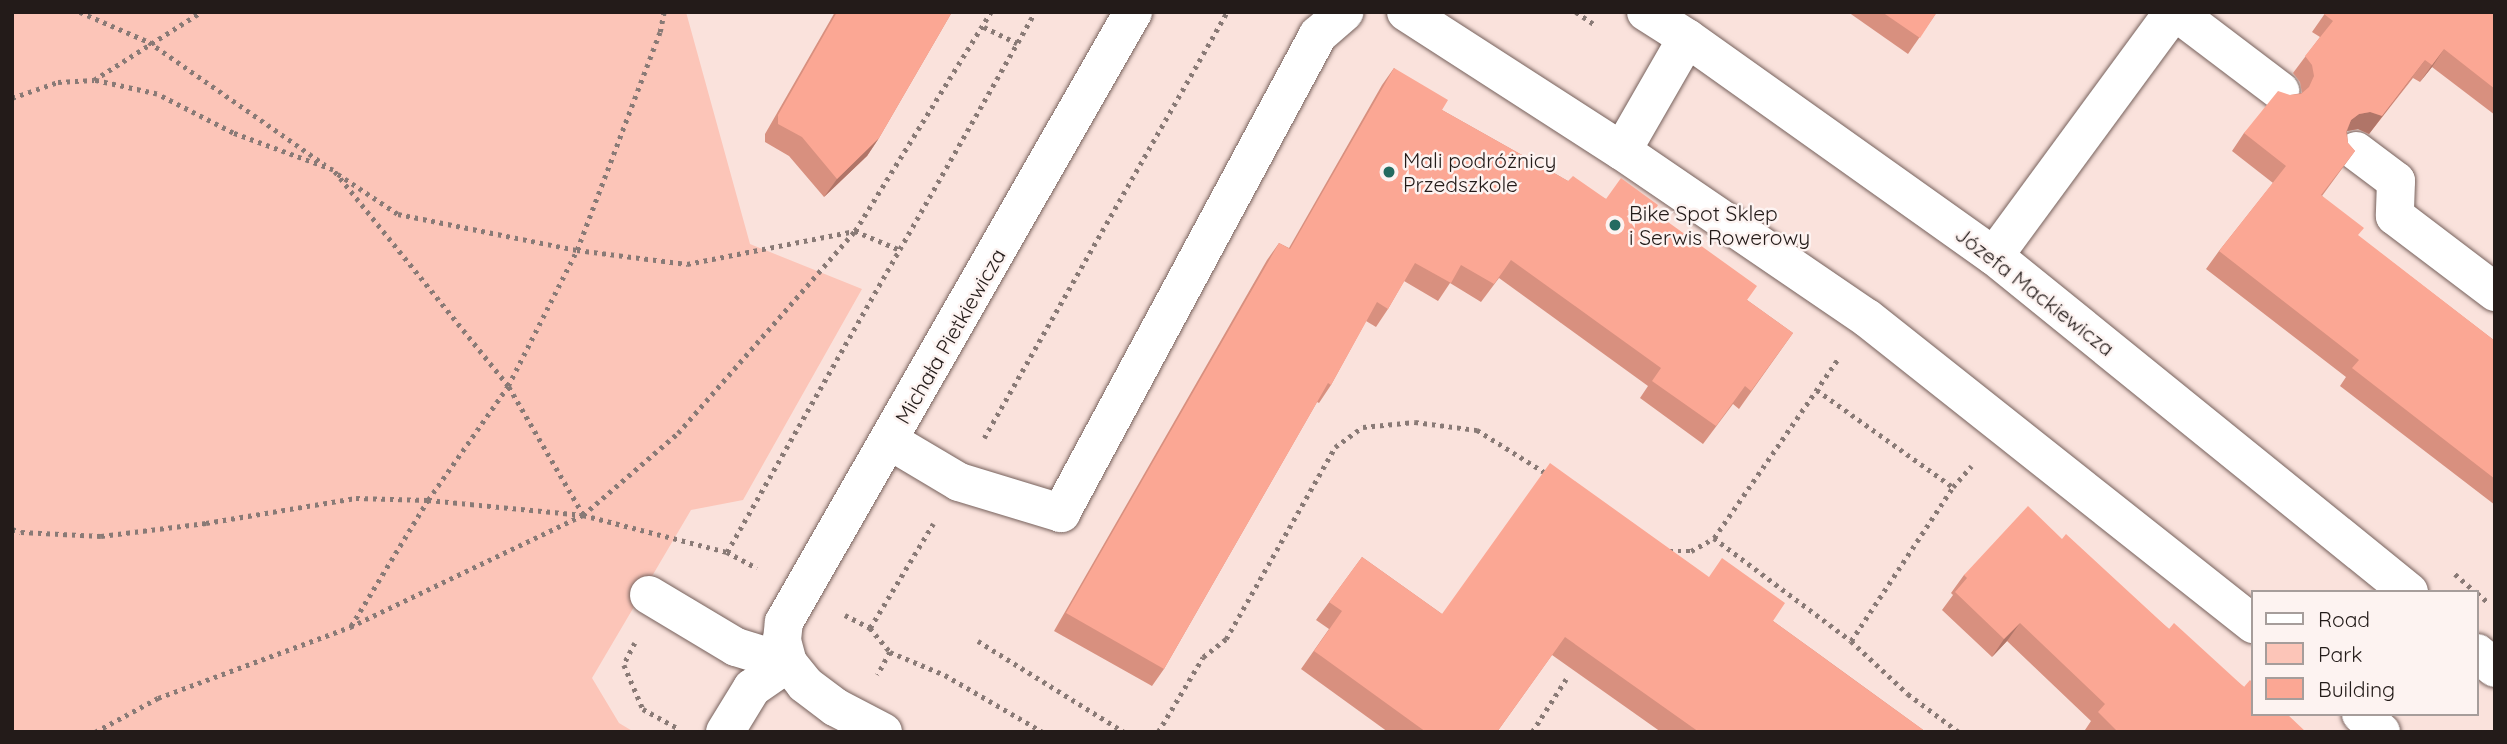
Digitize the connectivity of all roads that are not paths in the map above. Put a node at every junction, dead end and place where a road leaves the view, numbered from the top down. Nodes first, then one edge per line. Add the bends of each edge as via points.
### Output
1 (1133, 12) edge
2 (1343, 12) edge
3 (1406, 12) edge
4 (1646, 12) edge
5 (2175, 12) edge
6 (1687, 38) junction
7 (2280, 91) edge
8 (2356, 151) edge
9 (1622, 152) junction
10 (1994, 256) junction
11 (2495, 292) edge
12 (890, 442) junction
13 (2407, 590) edge
14 (649, 595) dead end
15 (2252, 623) edge
16 (2479, 655) edge
17 (788, 663) junction
18 (2495, 668) edge
19 (2363, 716) edge
20 (724, 732) edge
21 (883, 732) edge
22 (2381, 732) edge

1 - 12 street, Michała Pietkiewicza
2 - 12 street via 1318,35 1061,513 958,482
3 - 9 street
4 - 6 street, Józefa Mackiewicza
5 - 7 street
5 - 10 street
6 - 9 street
6 - 10 street, Józefa Mackiewicza
8 - 11 street via 2396,181 2395,216
9 - 15 street via 1867,318
10 - 13 street, Józefa Mackiewicza
12 - 17 street, Michała Pietkiewicza via 785,622 782,640
14 - 17 street via 736,647
16 - 18 street
17 - 20 street via 752,688
17 - 21 street via 816,694
19 - 22 street

